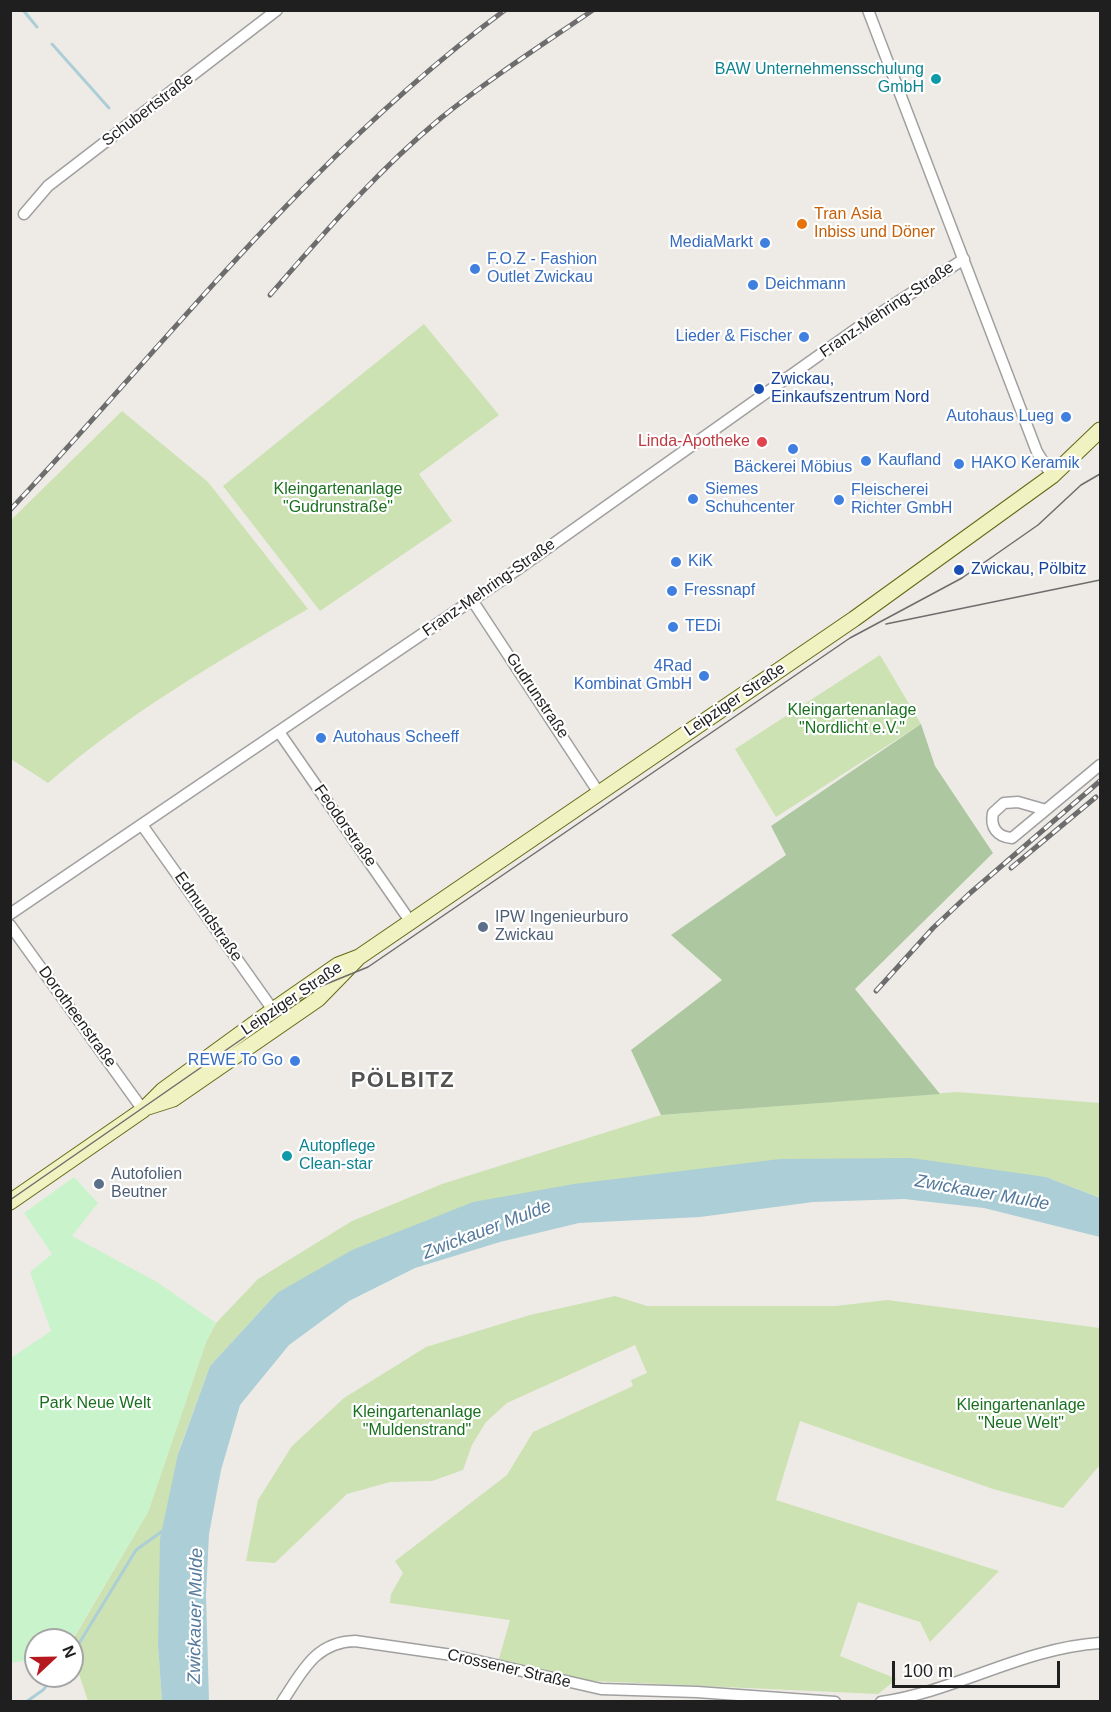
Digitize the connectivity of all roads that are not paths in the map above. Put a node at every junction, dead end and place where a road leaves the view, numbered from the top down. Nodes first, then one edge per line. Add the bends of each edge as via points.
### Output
1 (277, 10) edge
2 (868, 10) edge
3 (24, 214) dead end
4 (964, 259) junction
5 (1101, 430) edge
6 (1052, 476) junction
7 (472, 600) junction
8 (279, 732) junction
9 (1101, 765) edge
10 (599, 793) junction
11 (1046, 810) junction
12 (142, 825) junction
13 (10, 915) edge
14 (410, 921) junction
15 (10, 925) edge
16 (359, 957) junction
17 (273, 1010) junction
18 (142, 1110) junction
19 (10, 1202) edge
20 (1101, 1643) edge
21 (282, 1701) edge
22 (835, 1701) edge
23 (882, 1701) edge

1 - 3 street, Schubertstraße via 48,186
2 - 4 street
4 - 6 street via 1037,452
4 - 7 street, Franz-Mehring-Straße via 802,367
5 - 6 street, Leipziger Straße
6 - 10 street, Leipziger Straße via 831,635
7 - 8 street, Franz-Mehring-Straße
7 - 10 street, Gudrunstraße
8 - 12 street, Franz-Mehring-Straße
8 - 14 street, Feodorstraße
9 - 11 street
10 - 14 street, Leipziger Straße
11 - 11 street via 1012,838 1000,835 993,825 993,813 1004,803 1018,802
12 - 13 street, Franz-Mehring-Straße
12 - 17 street, Edmundstraße
14 - 16 street, Leipziger Straße
15 - 18 street, Dorotheenstraße
16 - 17 street, Leipziger Straße via 338,965
16 - 18 street, Leipziger Straße via 318,999 173,1099
17 - 18 street, Leipziger Straße via 163,1090
18 - 19 street, Leipziger Straße
20 - 23 street via 1028,1656 921,1694
21 - 22 street, Crossener Straße via 325,1647 355,1641 452,1655 601,1689

